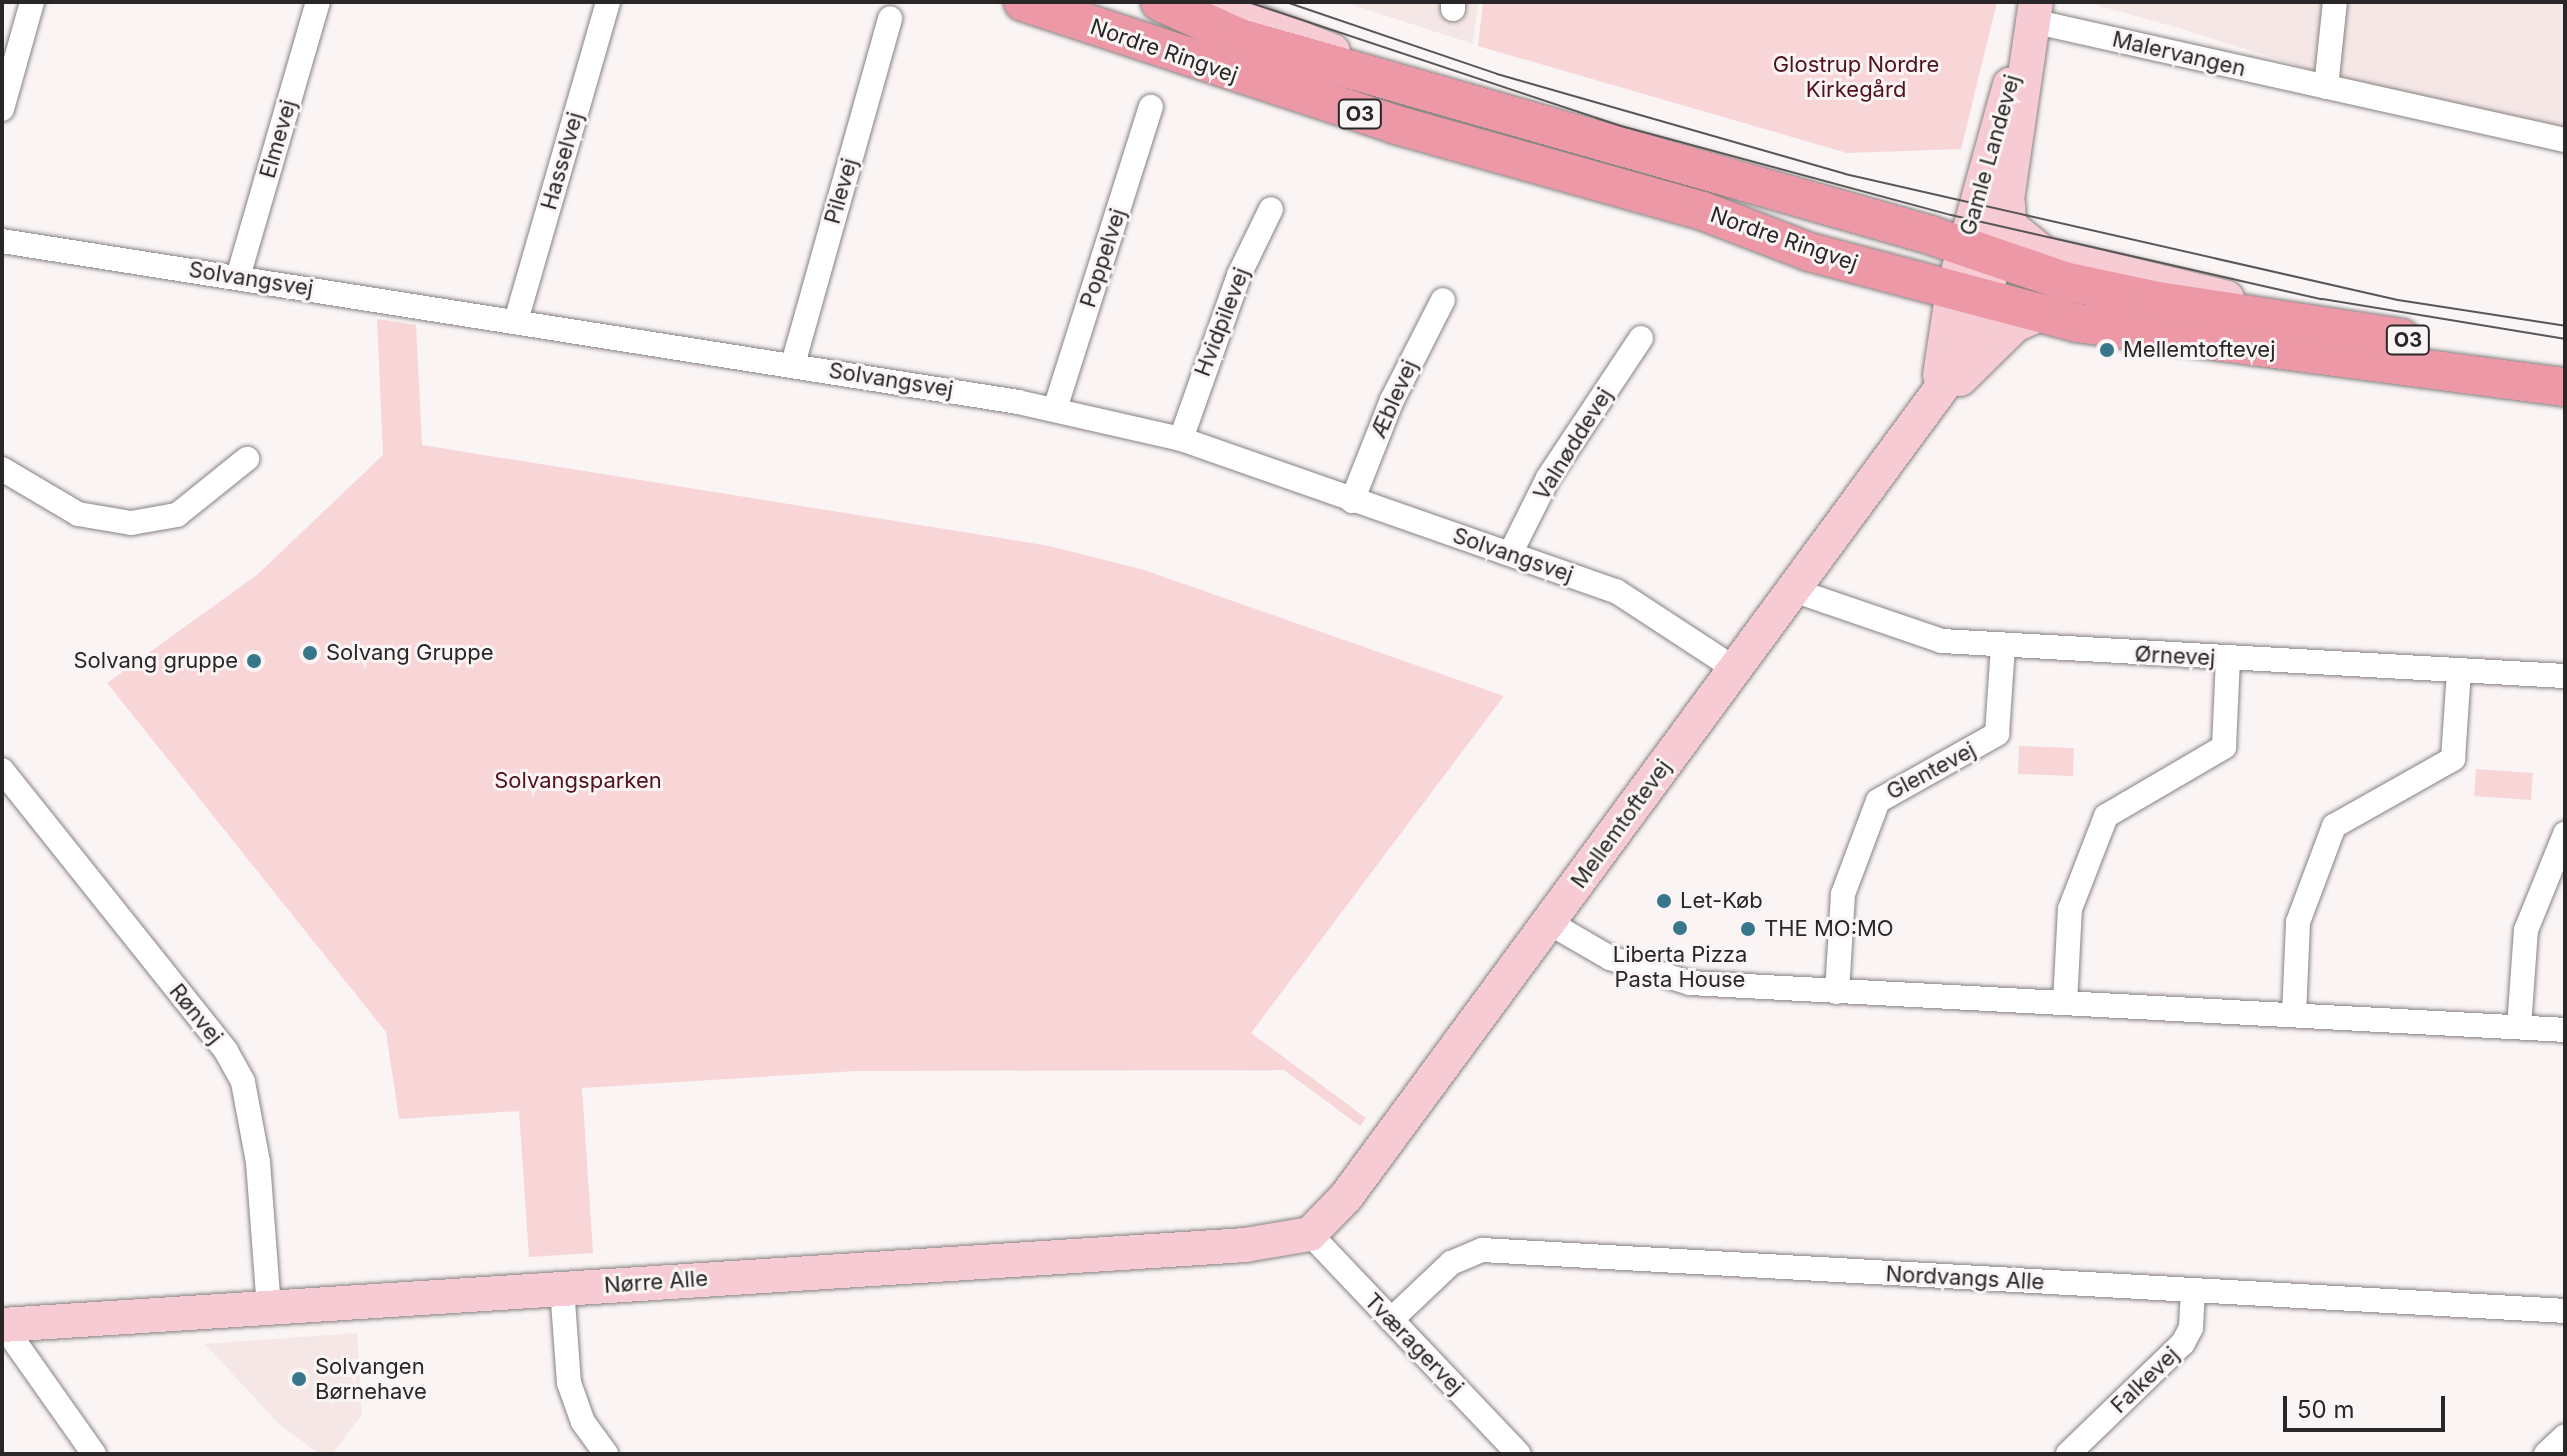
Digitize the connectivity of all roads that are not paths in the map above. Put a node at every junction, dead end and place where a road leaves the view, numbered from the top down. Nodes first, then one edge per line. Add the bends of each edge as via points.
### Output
1 (32, 2) edge
2 (318, 2) edge
3 (608, 2) edge
4 (1023, 2) edge
5 (1067, 2) edge
6 (2335, 2) edge
7 (1184, 4) edge
8 (2034, 12) edge
9 (890, 18) dead end
10 (1170, 54) junction
11 (2326, 87) junction
12 (1151, 107) dead end
13 (2, 109) edge
14 (2565, 140) edge
15 (2008, 204) junction
16 (1271, 209) dead end
17 (2, 241) edge
18 (1972, 271) junction
19 (238, 277) junction
20 (1443, 300) dead end
21 (2040, 314) junction
22 (2252, 315) junction
23 (516, 321) junction
24 (1641, 338) dead end
25 (2565, 361) edge
26 (793, 364) junction
27 (2565, 387) edge
28 (1055, 409) junction
29 (1927, 409) junction
30 (1181, 439) junction
31 (247, 459) dead end
32 (2, 469) edge
33 (1352, 501) junction
34 (1511, 552) junction
35 (1793, 590) junction
36 (2003, 647) junction
37 (2228, 658) junction
38 (1735, 669) junction
39 (2459, 671) junction
40 (2565, 676) edge
41 (2, 770) edge
42 (2565, 834) edge
43 (1548, 922) junction
44 (1837, 992) junction
45 (2065, 1003) junction
46 (2294, 1015) junction
47 (2519, 1027) junction
48 (2565, 1030) edge
49 (1310, 1234) junction
50 (562, 1288) junction
51 (2193, 1291) junction
52 (269, 1308) junction
53 (2565, 1311) edge
54 (1391, 1320) junction
55 (2, 1325) edge
56 (2565, 1436) edge
57 (94, 1454) edge
58 (606, 1454) edge
59 (1519, 1454) edge
60 (2068, 1454) edge
61 (2546, 1454) edge

1 - 13 street
2 - 19 street, Elmevej
3 - 23 street, Hasselvej
4 - 10 main road, Nordre Ringvej / O3
5 - 7 street via 1161,28
6 - 11 street
7 - 10 street
7 - 18 main road, Nordre Ringvej / O3 via 1240,38
8 - 11 street, Malervangen
8 - 15 street, Gamle Landevej
8 - 18 street, Gamle Landevej
9 - 26 street, Pilevej
10 - 18 main road, Nordre Ringvej / O3 via 1703,211 1809,252
11 - 14 street, Malervangen
12 - 28 street, Poppelvej
15 - 18 street, Gamle Landevej
15 - 22 street via 2009,225 2044,254 2202,290 2239,302
16 - 30 street, Hvidpilevej via 1239,275
17 - 19 street, Solvangsvej
18 - 21 main road, Nordre Ringvej / O3
18 - 22 main road, Nordre Ringvej / O3 via 2064,281
18 - 29 street, Mellemtoftevej
19 - 23 street, Solvangsvej
20 - 33 street, Æblevej via 1392,400
21 - 27 main road, Nordre Ringvej / O3 via 2129,333
21 - 29 street, Mellemtoftevej via 2015,325
22 - 25 main road, Nordre Ringvej / O3
23 - 26 street, Solvangsvej
24 - 34 street, Valnøddevej via 1548,478
26 - 28 street, Solvangsvej
28 - 30 street, Solvangsvej
29 - 35 street, Mellemtoftevej
30 - 33 street, Solvangsvej
31 - 32 street via 177,515 131,523 78,514
33 - 34 street, Solvangsvej
34 - 38 street, Solvangsvej via 1616,591
35 - 36 street, Ørnevej via 1914,635
35 - 38 street, Mellemtoftevej
36 - 37 street, Ørnevej
36 - 44 street, Glentevej via 1997,734 1878,801 1843,894
37 - 39 street, Ørnevej
37 - 45 street via 2224,747 2106,816 2070,909
38 - 43 street, Mellemtoftevej
39 - 40 street, Ørnevej
39 - 46 street via 2453,759 2334,826 2297,925
41 - 52 street, Rønvej via 226,1051 243,1082 257,1148
42 - 47 street via 2526,930
43 - 44 street via 1595,952 1666,979
43 - 49 street, Mellemtoftevej via 1346,1197
44 - 45 street
45 - 46 street
46 - 47 street
47 - 48 street
49 - 50 street, Nørre Alle via 1245,1245
49 - 54 street, Tværagervej
50 - 52 street, Nørre Alle
50 - 58 street via 569,1383 583,1422
51 - 53 street, Nordvangs Alle
51 - 54 street, Nordvangs Alle via 1482,1250 1451,1263
51 - 60 street, Falkevej via 2191,1328 2183,1343
52 - 55 street, Nørre Alle
54 - 59 street, Tværagervej
55 - 57 street
56 - 61 street

